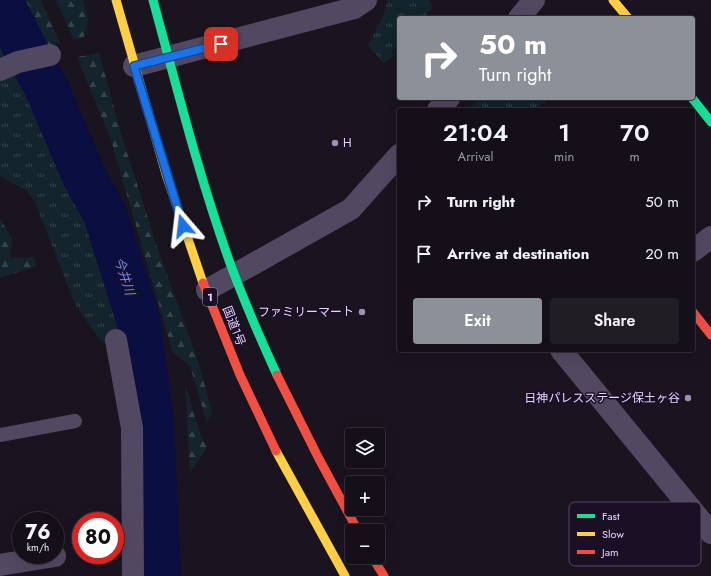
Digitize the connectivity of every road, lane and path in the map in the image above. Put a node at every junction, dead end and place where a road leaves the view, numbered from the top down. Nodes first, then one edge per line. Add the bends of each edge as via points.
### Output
1 (116, 0) edge
2 (153, 0) edge
3 (366, 0) edge
4 (534, 0) edge
5 (613, 0) edge
6 (521, 16) edge
7 (626, 16) edge
8 (47, 56) dead end
9 (169, 58) junction
10 (9, 66) edge
11 (134, 66) junction
12 (447, 100) edge
13 (694, 100) edge
14 (440, 108) edge
15 (711, 122) edge
16 (397, 157) edge
17 (711, 237) edge
18 (695, 249) edge
19 (235, 274) junction
20 (207, 290) junction
21 (695, 315) edge
22 (711, 335) edge
23 (116, 340) dead end
24 (565, 352) edge
25 (75, 421) dead end
26 (0, 435) edge
27 (686, 502) edge
28 (701, 521) edge
29 (354, 524) edge
30 (711, 533) edge
31 (12, 563) edge
32 (376, 564) edge
33 (0, 565) edge
34 (133, 576) edge
35 (345, 576) edge
36 (384, 576) edge

1 - 11 main road, 国道1号 / 1
2 - 9 main road, 国道1号
3 - 9 street via 354,8
4 - 6 street
5 - 7 main road
8 - 10 street
9 - 11 street
9 - 19 main road, 国道1号 via 217,224
11 - 20 main road, 国道1号 / 1 via 183,226
12 - 14 street
13 - 15 main road
16 - 19 street via 351,209
17 - 18 street
19 - 20 street
19 - 29 main road, 国道1号 via 268,354 328,477
20 - 35 main road, 国道1号 / 1 via 227,345 267,430
21 - 22 main road
23 - 34 street via 132,428
24 - 27 street
25 - 26 lane
28 - 30 street
31 - 33 street
32 - 36 main road

